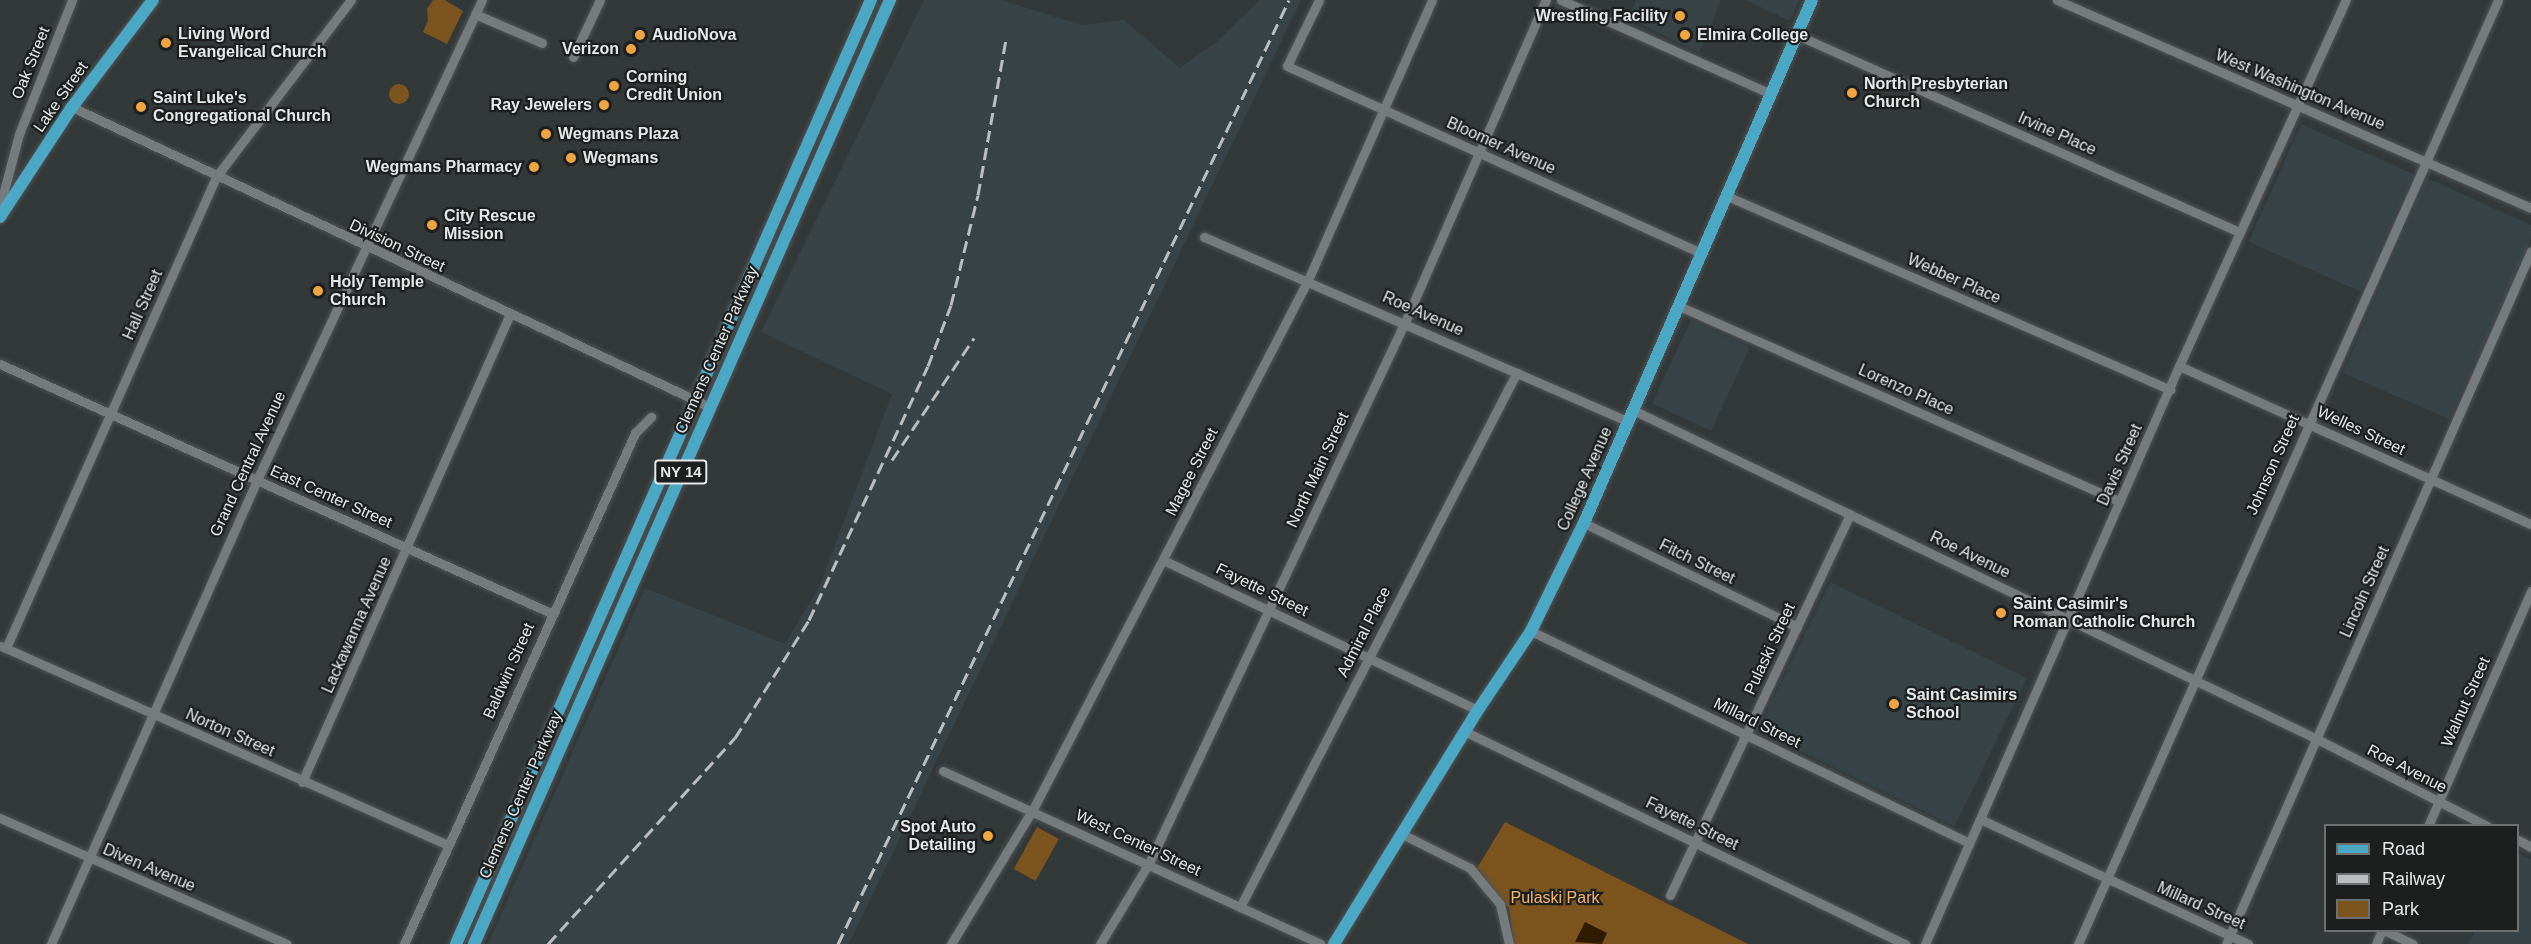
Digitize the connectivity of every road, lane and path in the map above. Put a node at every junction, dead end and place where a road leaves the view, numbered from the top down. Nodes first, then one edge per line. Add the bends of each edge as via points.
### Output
1 (72, 0) edge
2 (153, 0) edge
3 (351, 0) edge
4 (482, 0) edge
5 (600, 0) edge
6 (865, 0) edge
7 (871, 0) edge
8 (890, 0) edge
9 (1318, 0) edge
10 (1431, 0) edge
11 (1546, 0) edge
12 (1561, 0) edge
13 (1812, 0) edge
14 (2057, 0) edge
15 (2346, 0) edge
16 (2498, 0) edge
17 (475, 14) junction
18 (864, 16) junction
19 (1797, 35) junction
20 (542, 43) dead end
21 (573, 57) dead end
22 (1771, 94) junction
23 (2299, 106) junction
24 (72, 107) junction
25 (1383, 110) junction
26 (1479, 153) junction
27 (2426, 160) junction
28 (216, 177) junction
29 (1727, 196) junction
30 (0, 206) edge
31 (2531, 208) edge
32 (0, 217) edge
33 (2240, 232) junction
34 (1204, 237) dead end
35 (365, 247) junction
36 (2531, 251) edge
37 (1702, 253) junction
38 (1308, 280) junction
39 (1679, 306) junction
40 (510, 315) junction
41 (1405, 322) junction
42 (0, 364) edge
43 (2179, 366) junction
44 (1517, 372) junction
45 (2170, 390) junction
46 (697, 399) junction
47 (710, 407) junction
48 (111, 413) junction
49 (1631, 416) junction
50 (651, 417) dead end
51 (2308, 423) junction
52 (2431, 479) junction
53 (256, 480) junction
54 (2120, 501) junction
55 (1850, 514) junction
56 (1584, 523) junction
57 (2531, 524) edge
58 (409, 547) junction
59 (1163, 560) junction
60 (2531, 591) edge
61 (1268, 610) junction
62 (551, 613) junction
63 (2067, 619) junction
64 (1797, 627) junction
65 (1531, 631) junction
66 (3, 647) edge
67 (1368, 658) junction
68 (2194, 680) junction
69 (1478, 710) junction
70 (152, 714) junction
71 (1467, 732) junction
72 (1746, 734) junction
73 (2317, 739) junction
74 (943, 771) dead end
75 (302, 782) junction
76 (2438, 802) junction
77 (1032, 812) junction
78 (0, 819) edge
79 (1980, 819) junction
80 (2428, 824) edge
81 (2485, 824) edge
82 (1402, 834) junction
83 (1695, 842) junction
84 (1969, 843) junction
85 (448, 845) junction
86 (89, 858) junction
87 (1149, 863) junction
88 (2106, 880) junction
89 (1670, 895) dead end
90 (1240, 908) junction
91 (2387, 932) edge
92 (2228, 940) edge
93 (51, 944) edge
94 (287, 944) edge
95 (404, 944) edge
96 (456, 944) edge
97 (474, 944) edge
98 (951, 944) edge
99 (1100, 944) edge
100 (1320, 944) edge
101 (1334, 944) edge
102 (1509, 944) edge
103 (1905, 944) edge
104 (1925, 944) edge
105 (2078, 944) edge
106 (2248, 944) edge
107 (2412, 944) edge

1 - 30 street, Oak Street via 19,134
2 - 24 main road, Lake Street
3 - 28 street, Hall Street
4 - 17 street, Grand Central Avenue
5 - 21 street
6 - 18 street
7 - 18 main road, Clemens Center Parkway / NY 14
8 - 47 main road, Clemens Center Parkway / NY 14
9 - 25 street, Bloomer Avenue via 1287,66
10 - 25 street, Magee Street
11 - 26 street, North Main Street
12 - 22 street
13 - 19 main road, College Avenue
14 - 23 street, West Washington Avenue
15 - 23 street, Davis Street
16 - 27 street, Johnson Street
17 - 20 street
17 - 35 street, Grand Central Avenue
18 - 46 main road, Clemens Center Parkway / NY 14
19 - 22 main road, College Avenue
19 - 33 street, Irvine Place
22 - 29 main road, College Avenue
23 - 27 street, West Washington Avenue
23 - 33 street, Davis Street
24 - 28 street, Division Street
24 - 32 main road, Lake Street
25 - 26 street, Bloomer Avenue
25 - 38 street, Magee Street
26 - 37 street, Bloomer Avenue
26 - 41 street, North Main Street
27 - 31 street, West Washington Avenue
27 - 51 street, Johnson Street
28 - 35 street, Division Street
28 - 48 street, Hall Street
29 - 37 main road, College Avenue
29 - 45 street, Webber Place
33 - 43 street, Davis Street
34 - 38 street, Roe Avenue
35 - 40 street, Division Street
35 - 53 street, Grand Central Avenue
36 - 52 street, Lincoln Street
37 - 39 main road, College Avenue
38 - 41 street, Roe Avenue
38 - 59 street, Magee Street
39 - 49 main road, College Avenue
39 - 54 street, Lorenzo Place
40 - 46 street, Division Street
40 - 58 street, Lackawanna Avenue
41 - 44 street, Roe Avenue
41 - 61 street, North Main Street
42 - 48 street, East Center Street
43 - 45 street, Davis Street
43 - 51 street, Welles Street
44 - 49 street, Roe Avenue
44 - 67 street, Admiral Place
45 - 54 street, Davis Street
46 - 47 street, Division Street
46 - 96 main road, Clemens Center Parkway / NY 14
47 - 97 main road, Clemens Center Parkway / NY 14
48 - 53 street, East Center Street
48 - 66 street, Hall Street
49 - 55 street, Roe Avenue
49 - 56 main road, College Avenue
50 - 62 street, Baldwin Street via 635,433
51 - 52 street, Welles Street
51 - 68 street, Johnson Street
52 - 57 street, Welles Street
52 - 73 street, Lincoln Street
53 - 58 street, East Center Street
53 - 70 street, Grand Central Avenue
54 - 63 street, Davis Street
55 - 63 street, Roe Avenue
55 - 64 street, Pulaski Street
56 - 64 street, Fitch Street
56 - 65 main road, College Avenue
58 - 62 street, East Center Street
58 - 75 street, Lackawanna Avenue
59 - 61 street, Fayette Street
59 - 77 street, Magee Street
60 - 76 street, Walnut Street
61 - 67 street, Fayette Street
61 - 87 street, North Main Street
62 - 85 street, Baldwin Street
63 - 68 street, Roe Avenue
63 - 79 street, Davis Street
64 - 72 street, Pulaski Street
65 - 69 main road, College Avenue
65 - 72 street, Millard Street
66 - 70 street, Norton Street
67 - 69 street, Fayette Street
67 - 90 street, Admiral Place
68 - 73 street, Roe Avenue
68 - 88 street, Johnson Street
69 - 71 main road, College Avenue
70 - 75 street, Norton Street
70 - 86 street, Grand Central Avenue
71 - 82 main road, College Avenue
71 - 83 street, Fayette Street
72 - 83 street, Pulaski Street
72 - 84 street, Millard Street
73 - 76 street, Roe Avenue
73 - 92 street, Lincoln Street
74 - 77 street, West Center Street
75 - 85 street, Norton Street
76 - 80 street, Walnut Street
76 - 81 street, Roe Avenue
77 - 87 street, West Center Street
77 - 98 street, Magee Street
78 - 86 street, Diven Avenue
79 - 84 street, Davis Street
79 - 88 street, Millard Street
82 - 101 main road, College Avenue
82 - 102 street via 1470,868 1500,904
83 - 89 street, Pulaski Street
83 - 103 street, Fayette Street
84 - 104 street, Davis Street
85 - 95 street, Baldwin Street
86 - 93 street, Grand Central Avenue
86 - 94 street, Diven Avenue
87 - 90 street, West Center Street
87 - 99 street, North Main Street
88 - 92 street, Millard Street
88 - 105 street, Johnson Street
90 - 100 street, West Center Street
91 - 107 street
92 - 106 street, Millard Street

